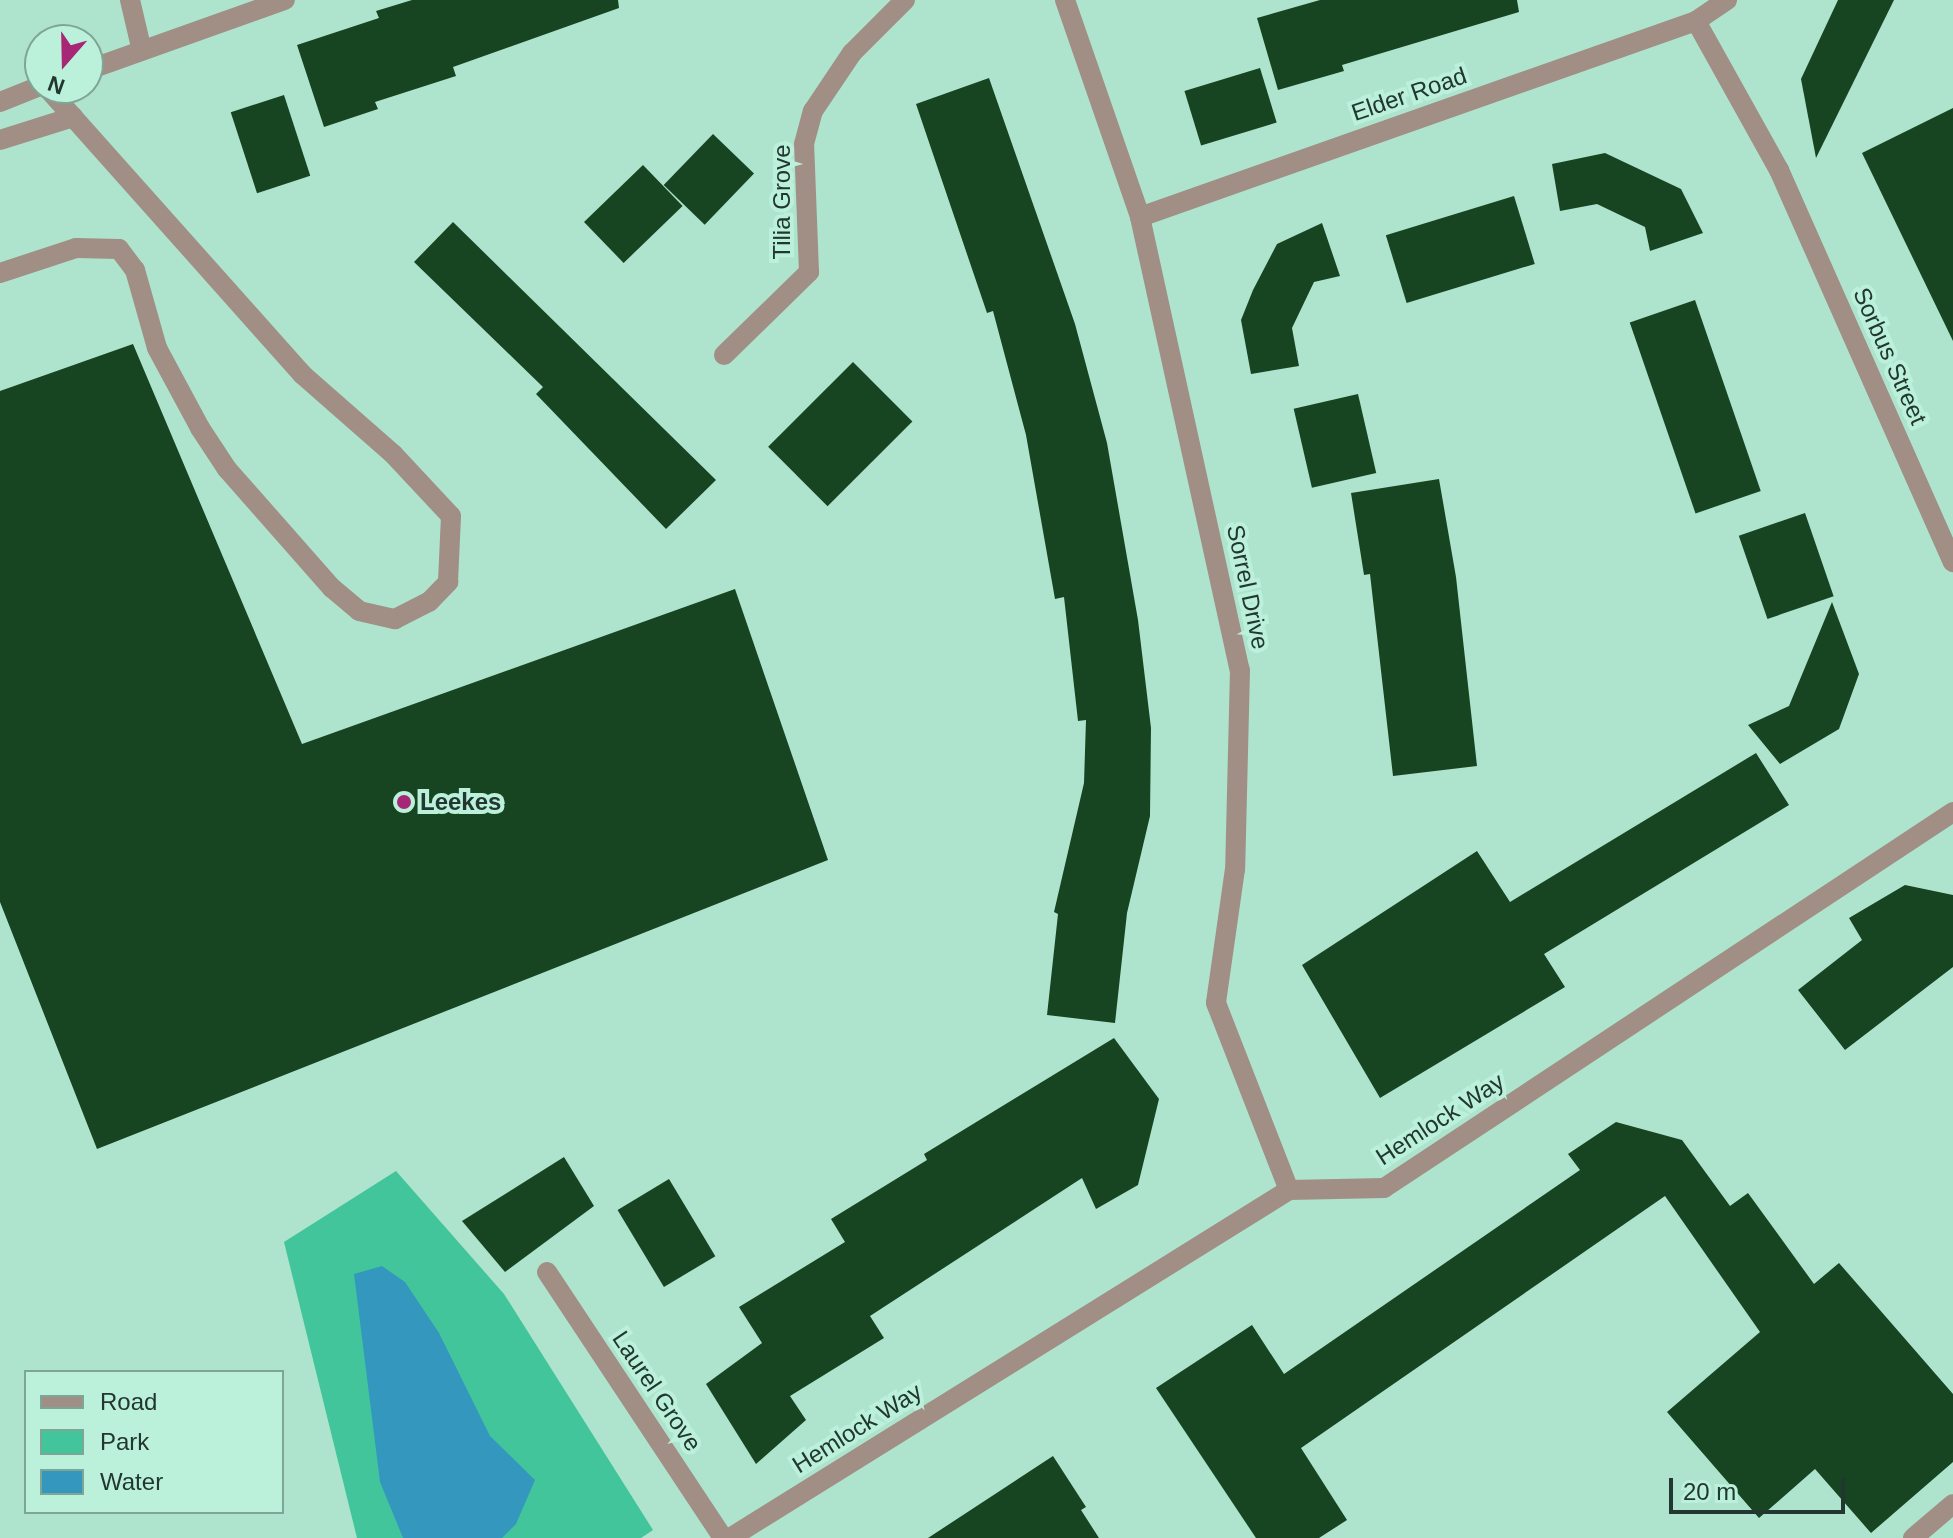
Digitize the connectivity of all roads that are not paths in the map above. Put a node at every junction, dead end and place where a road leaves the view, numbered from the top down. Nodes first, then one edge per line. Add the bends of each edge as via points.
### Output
1 (130, 0) edge
2 (285, 0) edge
3 (905, 0) edge
4 (1065, 0) edge
5 (1727, 0) edge
6 (1696, 21) junction
7 (142, 51) junction
8 (104, 64) edge
9 (24, 92) edge
10 (0, 102) edge
11 (61, 104) edge
12 (73, 117) junction
13 (0, 140) edge
14 (1140, 217) junction
15 (0, 273) edge
16 (724, 355) dead end
17 (1953, 562) edge
18 (1953, 812) edge
19 (1289, 1190) junction
20 (547, 1272) dead end
21 (1953, 1504) edge
22 (723, 1538) edge
23 (730, 1538) edge
24 (1913, 1538) edge

1 - 7 street
2 - 7 street
3 - 16 street, Tilia Grove via 852,53 813,111 804,144 809,272
4 - 14 street, Sorrel Drive
5 - 6 street, Elder Road
6 - 14 street, Elder Road
6 - 17 street, Sorbus Street via 1779,170
7 - 8 street
9 - 10 street
11 - 12 street
12 - 13 street
12 - 15 street via 302,374 393,454 451,516 448,582 429,602 395,619 359,611 332,588 227,469 200,428 157,348 135,270 119,249 76,248
14 - 19 street, Sorrel Drive via 1240,670 1235,869 1216,1003
18 - 19 street, Hemlock Way via 1384,1188
19 - 23 street, Hemlock Way
20 - 22 street, Laurel Grove
21 - 24 street

